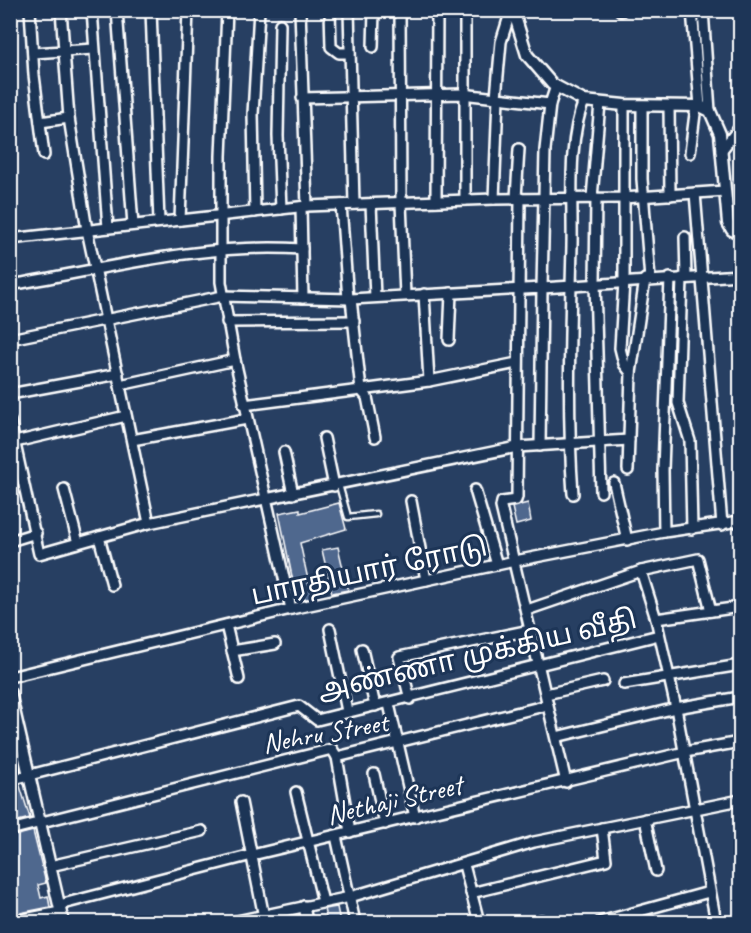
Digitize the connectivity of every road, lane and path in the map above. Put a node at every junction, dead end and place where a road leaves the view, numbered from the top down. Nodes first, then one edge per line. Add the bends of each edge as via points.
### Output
1 (30, 10) edge
2 (61, 10) edge
3 (92, 10) edge
4 (117, 10) edge
5 (151, 10) edge
6 (188, 10) edge
7 (227, 10) edge
8 (259, 10) edge
9 (300, 10) edge
10 (330, 10) edge
11 (349, 10) edge
12 (374, 10) edge
13 (400, 10) edge
14 (437, 10) edge
15 (465, 10) edge
16 (692, 10) edge
17 (703, 10) edge
18 (509, 16) edge
19 (280, 24) dead end
20 (373, 47) dead end
21 (94, 49) junction
22 (63, 51) junction
23 (33, 53) junction
24 (350, 53) junction
25 (400, 93) junction
26 (437, 93) junction
27 (466, 94) junction
28 (554, 94) junction
29 (351, 96) junction
30 (303, 98) junction
31 (497, 98) junction
32 (581, 107) junction
33 (702, 108) junction
34 (599, 113) junction
35 (624, 113) junction
36 (669, 113) junction
37 (642, 114) junction
38 (69, 118) junction
39 (40, 122) junction
40 (739, 133) edge
41 (519, 149) dead end
42 (721, 151) junction
43 (690, 153) dead end
44 (44, 155) dead end
45 (720, 192) junction
46 (695, 193) junction
47 (670, 195) junction
48 (643, 196) junction
49 (518, 198) junction
50 (545, 198) junction
51 (573, 198) junction
52 (594, 198) junction
53 (623, 198) junction
54 (494, 199) junction
55 (465, 200) junction
56 (436, 201) junction
57 (401, 202) junction
58 (354, 204) junction
59 (371, 204) junction
60 (341, 205) junction
61 (304, 207) junction
62 (281, 209) junction
63 (255, 212) junction
64 (221, 216) junction
65 (180, 220) junction
66 (159, 222) junction
67 (133, 225) junction
68 (108, 228) junction
69 (87, 230) junction
70 (741, 233) edge
71 (685, 237) dead end
72 (10, 239) edge
73 (221, 249) junction
74 (302, 249) junction
75 (95, 270) junction
76 (741, 275) edge
77 (684, 277) junction
78 (703, 277) junction
79 (670, 278) junction
80 (648, 279) junction
81 (624, 281) junction
82 (595, 283) junction
83 (10, 285) edge
84 (570, 285) junction
85 (542, 288) junction
86 (518, 289) junction
87 (451, 293) junction
88 (424, 294) junction
89 (223, 296) junction
90 (405, 296) junction
91 (375, 297) junction
92 (303, 298) junction
93 (350, 299) junction
94 (106, 320) junction
95 (227, 321) junction
96 (354, 321) junction
97 (10, 339) edge
98 (449, 340) dead end
99 (235, 360) junction
100 (517, 363) junction
101 (118, 374) junction
102 (631, 374) junction
103 (429, 381) junction
104 (120, 385) junction
105 (360, 390) junction
106 (10, 394) edge
107 (244, 405) junction
108 (126, 416) junction
109 (247, 418) junction
110 (10, 421) edge
111 (375, 437) dead end
112 (324, 438) dead end
113 (132, 440) junction
114 (629, 440) junction
115 (15, 442) junction
116 (598, 442) junction
117 (569, 444) junction
118 (540, 446) junction
119 (517, 447) junction
120 (284, 452) dead end
121 (628, 470) dead end
122 (614, 483) dead end
123 (336, 485) junction
124 (64, 489) dead end
125 (475, 490) dead end
126 (601, 492) dead end
127 (292, 494) junction
128 (573, 494) dead end
129 (265, 500) junction
130 (411, 501) dead end
131 (376, 514) dead end
132 (741, 521) edge
133 (149, 523) junction
134 (722, 525) junction
135 (692, 529) junction
136 (664, 532) junction
137 (36, 533) junction
138 (99, 537) junction
139 (627, 540) junction
140 (10, 541) edge
141 (78, 543) junction
142 (515, 561) junction
143 (497, 565) junction
144 (641, 572) junction
145 (426, 580) junction
146 (112, 585) dead end
147 (741, 607) edge
148 (291, 609) junction
149 (526, 610) junction
150 (711, 611) junction
151 (656, 619) junction
152 (226, 625) junction
153 (330, 629) dead end
154 (530, 630) junction
155 (659, 635) junction
156 (274, 644) dead end
157 (362, 649) dead end
158 (232, 651) junction
159 (539, 665) junction
160 (741, 665) edge
161 (669, 676) junction
162 (10, 677) edge
163 (239, 679) dead end
164 (603, 681) dead end
165 (624, 684) dead end
166 (10, 693) edge
167 (546, 694) junction
168 (741, 697) edge
169 (410, 699) junction
170 (389, 704) junction
171 (548, 705) junction
172 (375, 706) junction
173 (676, 708) junction
174 (347, 711) junction
175 (556, 737) junction
176 (398, 742) junction
177 (741, 742) edge
178 (685, 752) junction
179 (337, 757) junction
180 (374, 774) dead end
181 (30, 775) junction
182 (10, 780) edge
183 (566, 782) junction
184 (296, 792) dead end
185 (741, 800) edge
186 (241, 802) dead end
187 (697, 807) junction
188 (415, 817) junction
189 (645, 819) junction
190 (39, 822) junction
191 (385, 824) junction
192 (602, 828) junction
193 (10, 830) edge
194 (202, 831) dead end
195 (351, 832) junction
196 (336, 836) junction
197 (307, 842) junction
198 (252, 855) junction
199 (464, 865) junction
200 (50, 866) junction
201 (656, 871) dead end
202 (709, 892) junction
203 (471, 893) junction
204 (350, 897) junction
205 (323, 902) junction
206 (304, 906) junction
207 (61, 913) edge
208 (265, 919) edge
209 (10, 922) edge
210 (232, 922) edge
211 (308, 922) edge
212 (355, 922) edge
213 (478, 922) edge
214 (600, 922) edge
215 (716, 922) edge

1 - 23 street
2 - 22 street
3 - 21 street
4 - 67 street
5 - 66 street
6 - 65 street
7 - 64 street
8 - 63 street via 253,114
9 - 30 street
10 - 24 street via 331,47 339,53
11 - 24 street
12 - 20 street
13 - 25 street
14 - 26 street
15 - 27 street
16 - 33 street
17 - 33 street
18 - 28 street via 527,55
18 - 31 street
19 - 62 street
21 - 22 street
21 - 68 street
22 - 23 street
22 - 38 street
23 - 39 street
24 - 29 street
25 - 26 street
25 - 29 street
25 - 57 street
26 - 27 street
26 - 56 street
27 - 31 street
27 - 55 street
28 - 31 street
28 - 32 street
28 - 50 street
29 - 30 street
29 - 58 street
30 - 61 street
31 - 54 street
32 - 34 street
32 - 51 street via 574,145
33 - 36 street
33 - 42 street via 716,122
33 - 43 street via 693,121
34 - 35 street
34 - 52 street
35 - 37 street
35 - 53 street
36 - 37 street
36 - 47 street
37 - 48 street
38 - 39 street
38 - 69 street
39 - 44 street
40 - 42 street
41 - 49 street
42 - 45 street
45 - 46 street
45 - 70 street via 729,227
46 - 47 street
46 - 78 street
47 - 48 street
48 - 53 street
48 - 80 street
49 - 50 street
49 - 54 street
49 - 86 street
50 - 51 street
50 - 85 street
51 - 52 street
51 - 84 street
52 - 53 street
52 - 82 street
53 - 81 street
54 - 55 street
55 - 56 street
56 - 57 street
57 - 59 street
57 - 90 street
58 - 59 street
58 - 60 street
59 - 91 street
60 - 61 street
60 - 93 street
61 - 62 street
61 - 74 street
62 - 63 street
63 - 64 street
64 - 65 street
64 - 73 street
65 - 66 street
66 - 67 street
67 - 68 street
68 - 69 street
69 - 72 street
69 - 75 street
71 - 77 street
73 - 74 street
73 - 75 street
73 - 89 street
74 - 92 street
75 - 83 street
75 - 94 street
76 - 78 street
77 - 78 street
77 - 79 street
77 - 135 street via 678,403 690,441
78 - 134 street
79 - 80 street
79 - 136 street
80 - 81 street
80 - 102 street
81 - 82 street
81 - 102 street via 620,348
82 - 84 street
82 - 116 street
84 - 85 street
84 - 117 street
85 - 86 street
85 - 118 street
86 - 87 street
86 - 100 street
87 - 88 street
87 - 98 street
88 - 90 street
88 - 103 street
89 - 92 street
89 - 94 street
89 - 95 street
90 - 91 street
91 - 93 street
92 - 93 street
93 - 96 street
94 - 97 street
94 - 101 street
95 - 96 street
95 - 99 street
96 - 105 street
99 - 104 street
99 - 107 street
100 - 103 street
100 - 119 street
101 - 104 street
101 - 106 street
102 - 114 street
103 - 105 street
104 - 108 street
105 - 107 street
105 - 111 street via 368,397
107 - 109 street
108 - 113 street
108 - 115 street
109 - 113 street
109 - 129 street
110 - 115 street
112 - 123 street
113 - 133 street
114 - 116 street
114 - 121 street
115 - 137 street
116 - 117 street
116 - 126 street
117 - 118 street
117 - 128 street
118 - 119 street
119 - 123 street
119 - 142 street via 517,497 501,504
120 - 127 street
122 - 139 street
123 - 127 street
123 - 131 lane via 348,517
124 - 141 street
125 - 143 street
127 - 129 street
129 - 133 street
129 - 148 street
130 - 145 street
132 - 134 street, பாரதியார் ரோடு
133 - 138 street
134 - 135 street, பாரதியார் ரோடு
135 - 136 street, பாரதியார் ரோடு
136 - 139 street, பாரதியார் ரோடு
137 - 140 street
137 - 141 street via 39,554
138 - 141 street
138 - 146 street
139 - 142 street, பாரதியார் ரோடு
142 - 143 street, பாரதியார் ரோடு
142 - 149 street
143 - 145 street, பாரதியார் ரோடு
144 - 149 street
144 - 150 street via 698,559
144 - 151 street
145 - 148 street, பாரதியார் ரோடு
147 - 150 street
148 - 152 street, பாரதியார் ரோடு
149 - 154 street
150 - 151 street
151 - 155 street
152 - 158 street
152 - 162 street, பாரதியார் ரோடு
153 - 174 street
154 - 159 street
154 - 169 street via 399,657
155 - 159 street, அண்ணா முக்கிய வீதி
155 - 161 street
156 - 158 street
157 - 172 street
158 - 163 street
159 - 167 street
159 - 169 street, அண்ணா முக்கிய வீதி
160 - 161 street
161 - 165 street
161 - 173 street
164 - 167 street
166 - 181 street
167 - 171 street
168 - 173 street
169 - 170 street, அண்ணா முக்கிய வீதி
170 - 172 street, அண்ணா முக்கிய வீதி
170 - 176 street
171 - 175 street
171 - 176 street, Nehru Street
172 - 174 street, அண்ணா முக்கிய வீதி
173 - 175 street
173 - 178 street
174 - 181 street, அண்ணா முக்கிய வீதி via 317,720 299,706
175 - 183 street
176 - 179 street, Nehru Street
176 - 188 street
177 - 178 street, Nethaji Street
178 - 183 street, Nethaji Street
178 - 187 street
179 - 190 street, Nehru Street via 332,749
179 - 195 street
180 - 191 street
181 - 182 street
181 - 190 street
183 - 188 street, Nethaji Street
184 - 197 street
185 - 187 street
186 - 198 street
187 - 189 street
187 - 202 street
188 - 191 street, Nethaji Street
189 - 192 street
189 - 201 street
190 - 193 street
190 - 200 street
191 - 195 street, Nethaji Street
192 - 199 street via 534,842
192 - 203 street via 606,860
194 - 200 street
195 - 196 street, Nethaji Street
196 - 197 street, Nethaji Street
196 - 204 street
197 - 198 street, Nethaji Street
197 - 205 street
198 - 207 street, Nethaji Street
198 - 208 street
199 - 203 street
199 - 204 street
200 - 207 street
202 - 214 street
202 - 215 street
203 - 213 street
204 - 205 street
204 - 212 street
205 - 206 street
206 - 208 street
206 - 211 street
207 - 209 street, Nethaji Street
208 - 210 street

